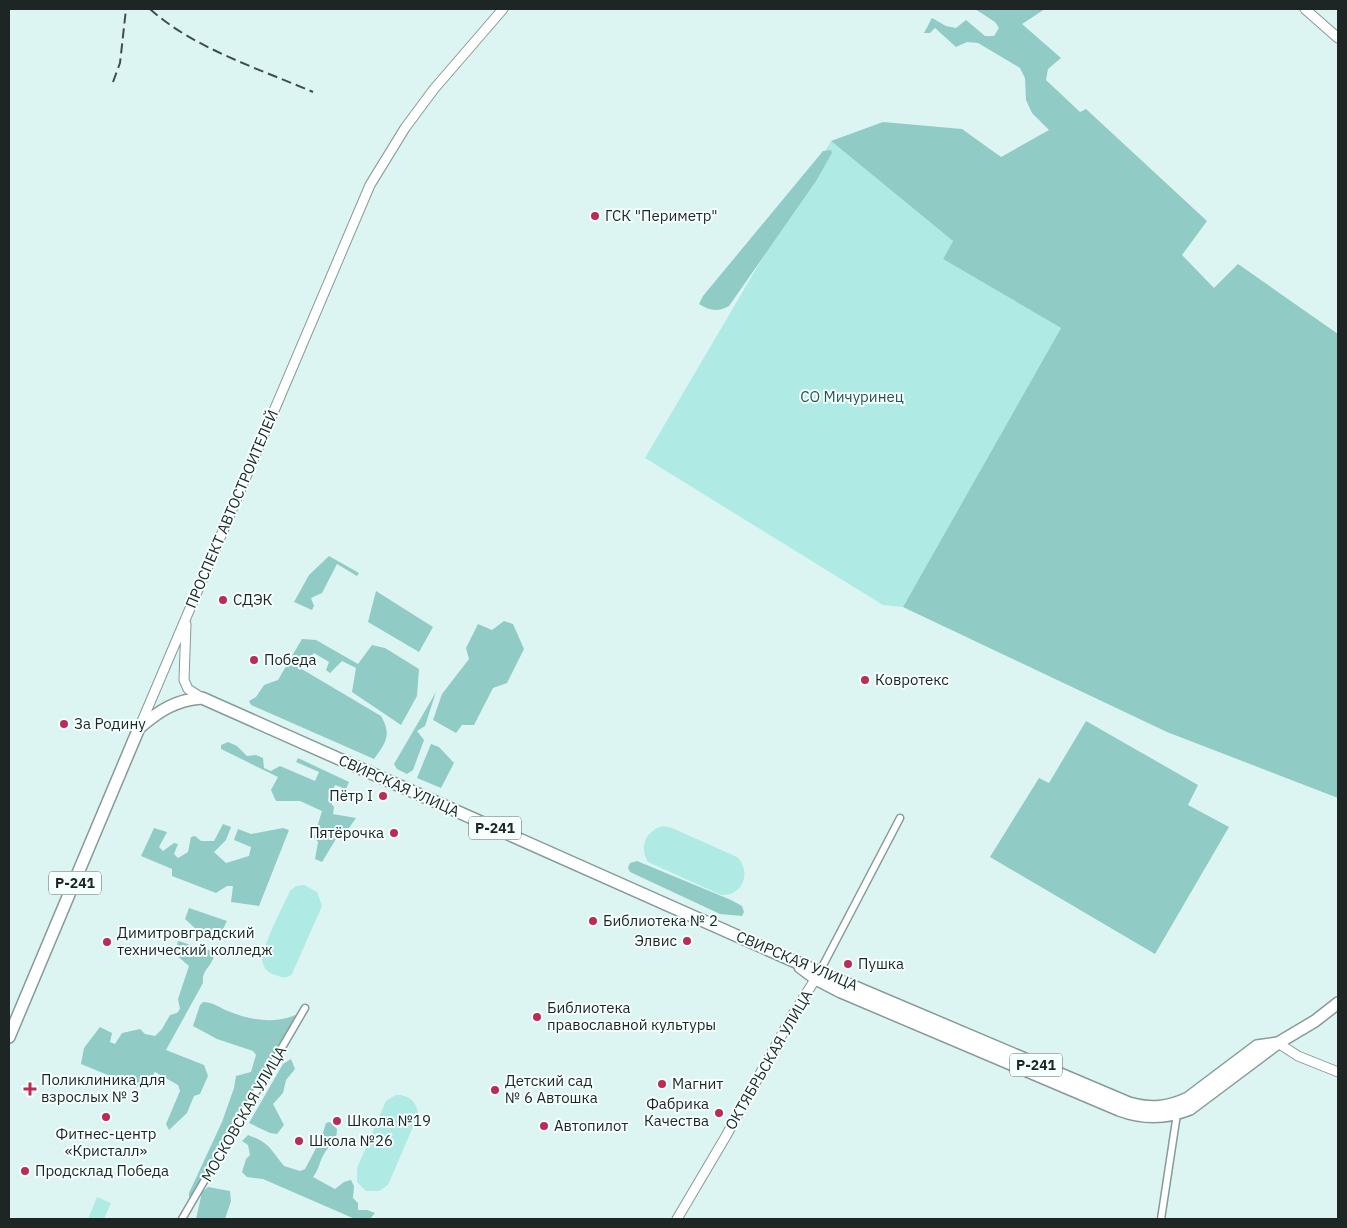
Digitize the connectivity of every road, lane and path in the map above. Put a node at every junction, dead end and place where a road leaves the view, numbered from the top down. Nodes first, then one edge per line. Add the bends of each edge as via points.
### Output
1 (503, 9) edge
2 (1305, 9) edge
3 (1338, 38) edge
4 (186, 618) junction
5 (202, 698) junction
6 (139, 728) junction
7 (900, 818) dead end
8 (818, 975) junction
9 (1338, 1003) edge
10 (305, 1008) dead end
11 (9, 1036) edge
12 (1278, 1043) junction
13 (1338, 1072) edge
14 (1177, 1114) junction
15 (182, 1219) edge
16 (676, 1219) edge
17 (1161, 1219) edge

1 - 4 main road, ПРОСПЕКТ АВТОСТРОИТЕЛЕЙ via 434,89 370,185
2 - 3 main road
4 - 5 main road, СВИРСКАЯ УЛИЦА via 184,680 188,689
4 - 6 main road, ПРОСПЕКТ АВТОСТРОИТЕЛЕЙ
5 - 6 highway, Р-241 via 164,708
5 - 8 highway, СВИРСКАЯ УЛИЦА / Р-241 via 789,959
6 - 11 highway, ПРОСПЕКТ АВТОСТРОИТЕЛЕЙ / Р-241
7 - 8 street, ОКТЯБРЬСКАЯ УЛИЦА
8 - 12 highway, СВИРСКАЯ УЛИЦА / Р-241 via 1145,1107 1161,1107 1188,1098 1257,1046
8 - 14 highway, СВИРСКАЯ УЛИЦА / Р-241 via 841,992 1125,1113 1148,1118
8 - 16 main road, ОКТЯБРЬСКАЯ УЛИЦА
9 - 12 highway, СВИРСКАЯ УЛИЦА / Р-241
10 - 15 street, МОСКОВСКАЯ УЛИЦА
12 - 13 main road via 1298,1056
12 - 14 highway, СВИРСКАЯ УЛИЦА / Р-241 via 1203,1100
14 - 17 street

